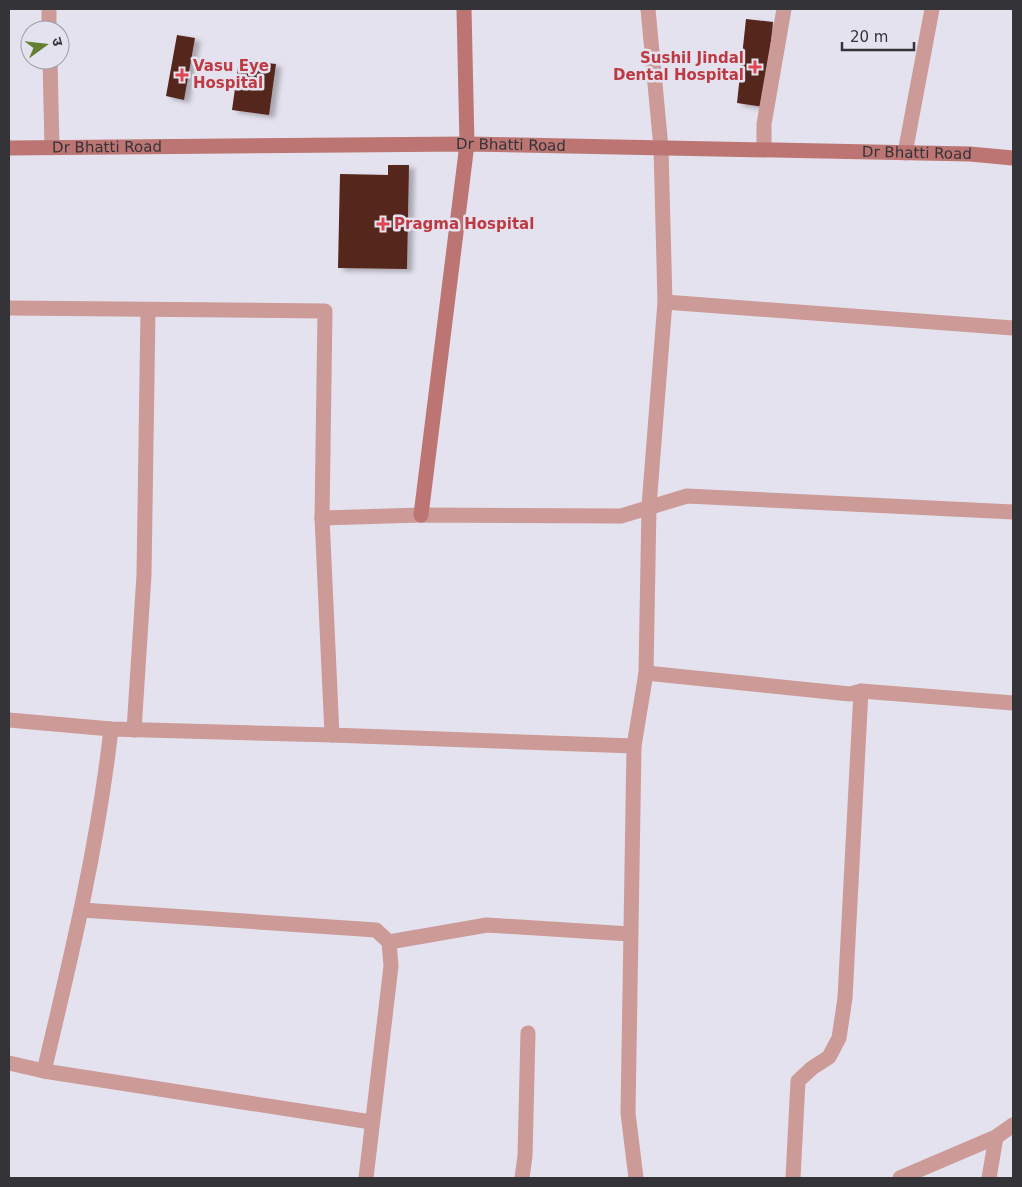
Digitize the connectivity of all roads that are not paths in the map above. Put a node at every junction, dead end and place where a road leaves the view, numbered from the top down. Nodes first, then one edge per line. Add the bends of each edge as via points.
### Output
1 (464, 9) edge
2 (648, 9) edge
3 (784, 9) edge
4 (932, 9) edge
5 (50, 70) edge
6 (467, 144) junction
7 (52, 147) junction
8 (9, 148) edge
9 (662, 148) junction
10 (764, 150) junction
11 (905, 153) junction
12 (1013, 158) edge
13 (664, 302) junction
14 (9, 308) edge
15 (148, 310) junction
16 (1013, 328) edge
17 (650, 506) junction
18 (1013, 512) edge
19 (421, 515) junction
20 (322, 518) junction
21 (646, 673) junction
22 (861, 691) junction
23 (1013, 703) edge
24 (9, 720) edge
25 (111, 729) junction
26 (134, 730) junction
27 (332, 735) junction
28 (634, 746) junction
29 (82, 910) junction
30 (630, 934) junction
31 (389, 942) junction
32 (528, 1033) dead end
33 (9, 1064) edge
34 (44, 1071) junction
35 (372, 1122) junction
36 (1013, 1126) edge
37 (996, 1138) junction
38 (366, 1178) edge
39 (522, 1178) edge
40 (636, 1178) edge
41 (793, 1178) edge
42 (900, 1178) edge
43 (989, 1178) edge

1 - 6 main road
2 - 9 street
3 - 10 street via 764,124
4 - 11 street
5 - 7 street
6 - 7 main road, Dr Bhatti Road
6 - 9 main road, Dr Bhatti Road
6 - 19 main road
7 - 8 main road, Dr Bhatti Road
9 - 10 main road, Dr Bhatti Road
9 - 13 street
10 - 11 main road, Dr Bhatti Road
11 - 12 main road, Dr Bhatti Road
13 - 16 street
13 - 17 street
14 - 15 street
15 - 20 street via 325,311
15 - 26 street via 144,575
17 - 18 street via 687,496
17 - 19 street via 621,516
17 - 21 street
19 - 20 street
20 - 27 street
21 - 22 street via 850,694
21 - 28 street
22 - 23 street
22 - 41 street via 845,998 839,1038 829,1057 798,1081
24 - 25 street
25 - 26 street
25 - 29 street via 105,784
26 - 27 street
27 - 28 street
28 - 30 street
29 - 31 street via 376,930
29 - 34 street
30 - 31 street via 487,925
30 - 40 street via 628,1113
31 - 35 street via 391,966
32 - 39 street via 526,1156
33 - 34 street
34 - 35 street
35 - 38 street
36 - 37 street
37 - 42 street
37 - 43 street

